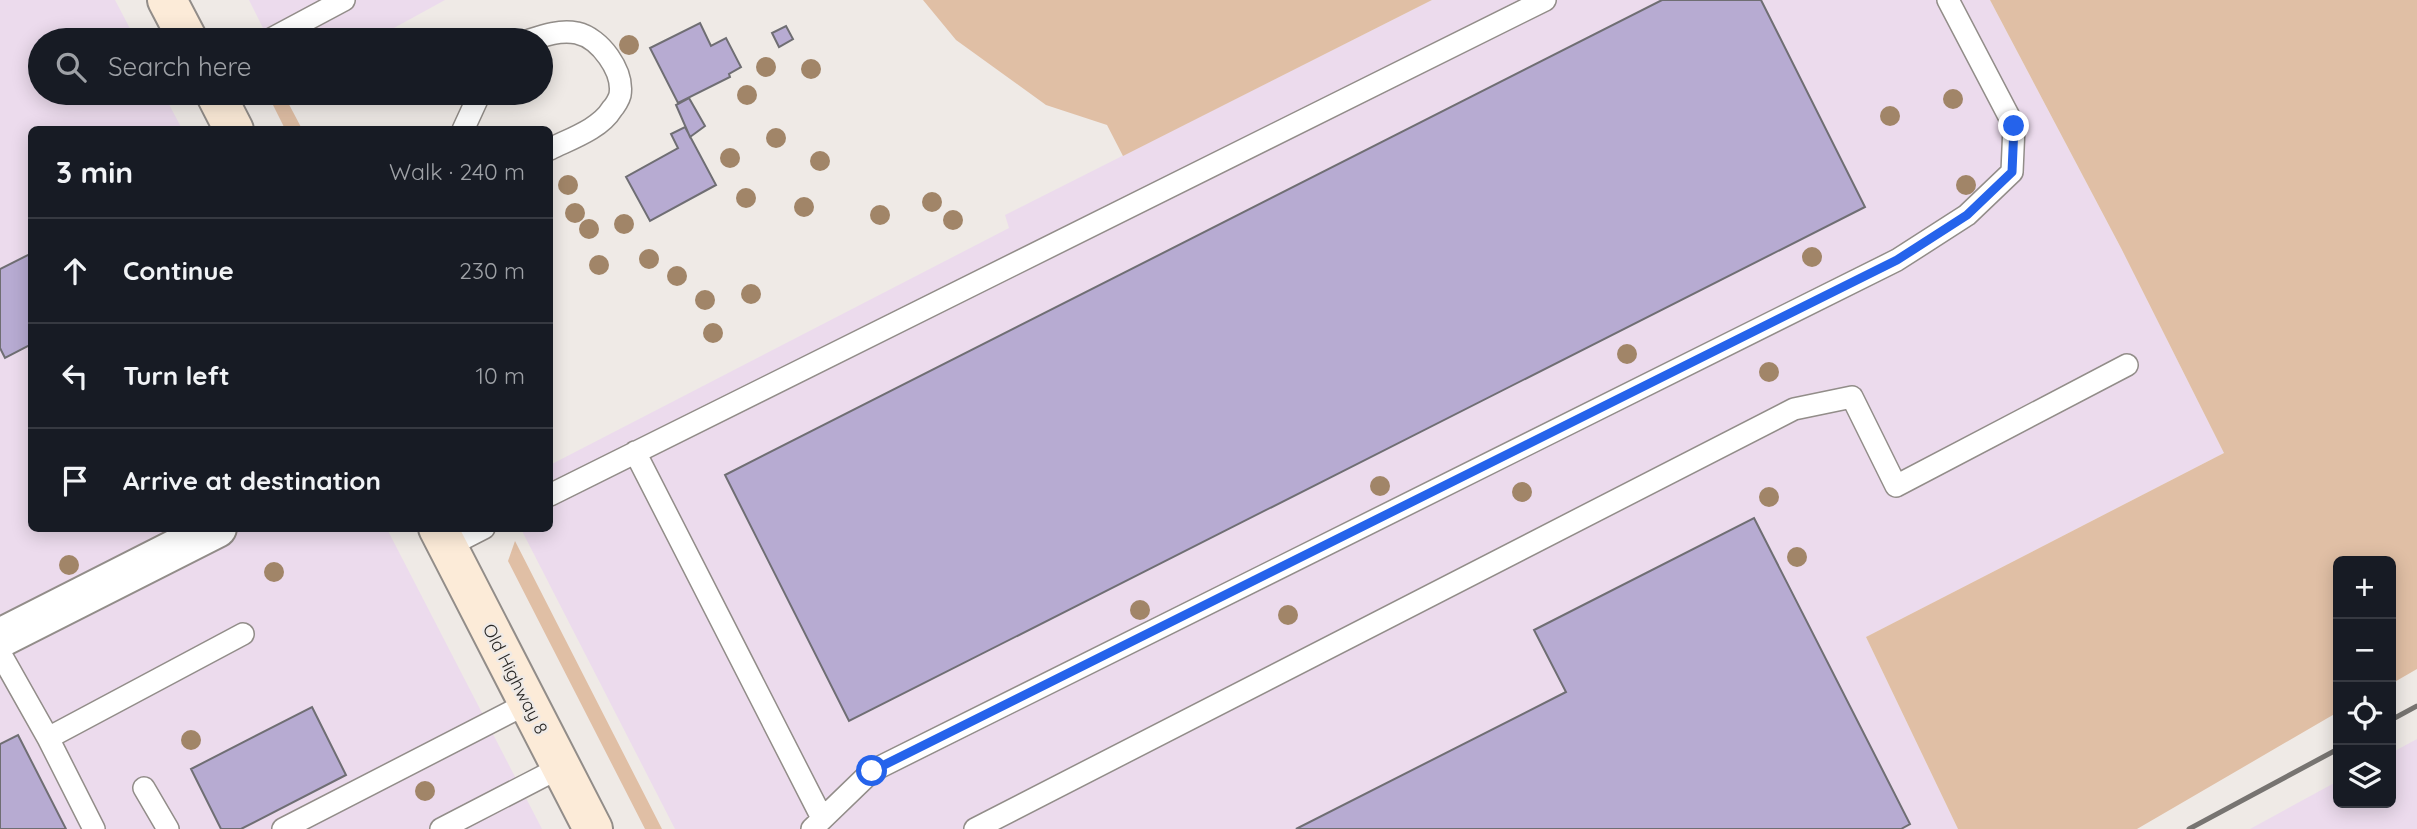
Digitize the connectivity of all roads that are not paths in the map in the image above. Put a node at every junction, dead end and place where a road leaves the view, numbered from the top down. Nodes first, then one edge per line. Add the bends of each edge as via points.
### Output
1 (167, 0) edge
2 (344, 0) edge
3 (1545, 0) edge
4 (1948, 0) edge
5 (182, 28) edge
6 (291, 28) edge
7 (553, 32) edge
8 (221, 105) edge
9 (474, 105) edge
10 (232, 126) edge
11 (465, 126) edge
12 (553, 148) edge
13 (2127, 365) dead end
14 (635, 452) junction
15 (553, 493) edge
16 (209, 532) edge
17 (468, 532) edge
18 (443, 538) edge
19 (243, 634) dead end
20 (0, 638) edge
21 (0, 653) edge
22 (528, 703) junction
23 (48, 738) junction
24 (561, 768) junction
25 (144, 788) dead end
26 (817, 824) edge
27 (94, 829) edge
28 (168, 829) edge
29 (283, 829) edge
30 (441, 829) edge
31 (593, 829) edge
32 (975, 829) edge

1 - 5 street
2 - 6 lane
3 - 14 lane
4 - 26 lane via 2014,126 2012,172 1967,215 1897,260 872,771
7 - 12 lane via 578,33 596,43 618,77 620,95 611,112 589,130
8 - 10 street
9 - 11 lane
13 - 32 lane via 1896,486 1852,397 1794,409
14 - 15 lane
14 - 26 lane
16 - 20 street
17 - 18 lane
18 - 22 street, Old Highway 8
19 - 23 lane
21 - 23 lane
22 - 24 street, Old Highway 8
22 - 29 lane
23 - 27 lane
24 - 30 lane
24 - 31 street, Old Highway 8
25 - 28 lane

